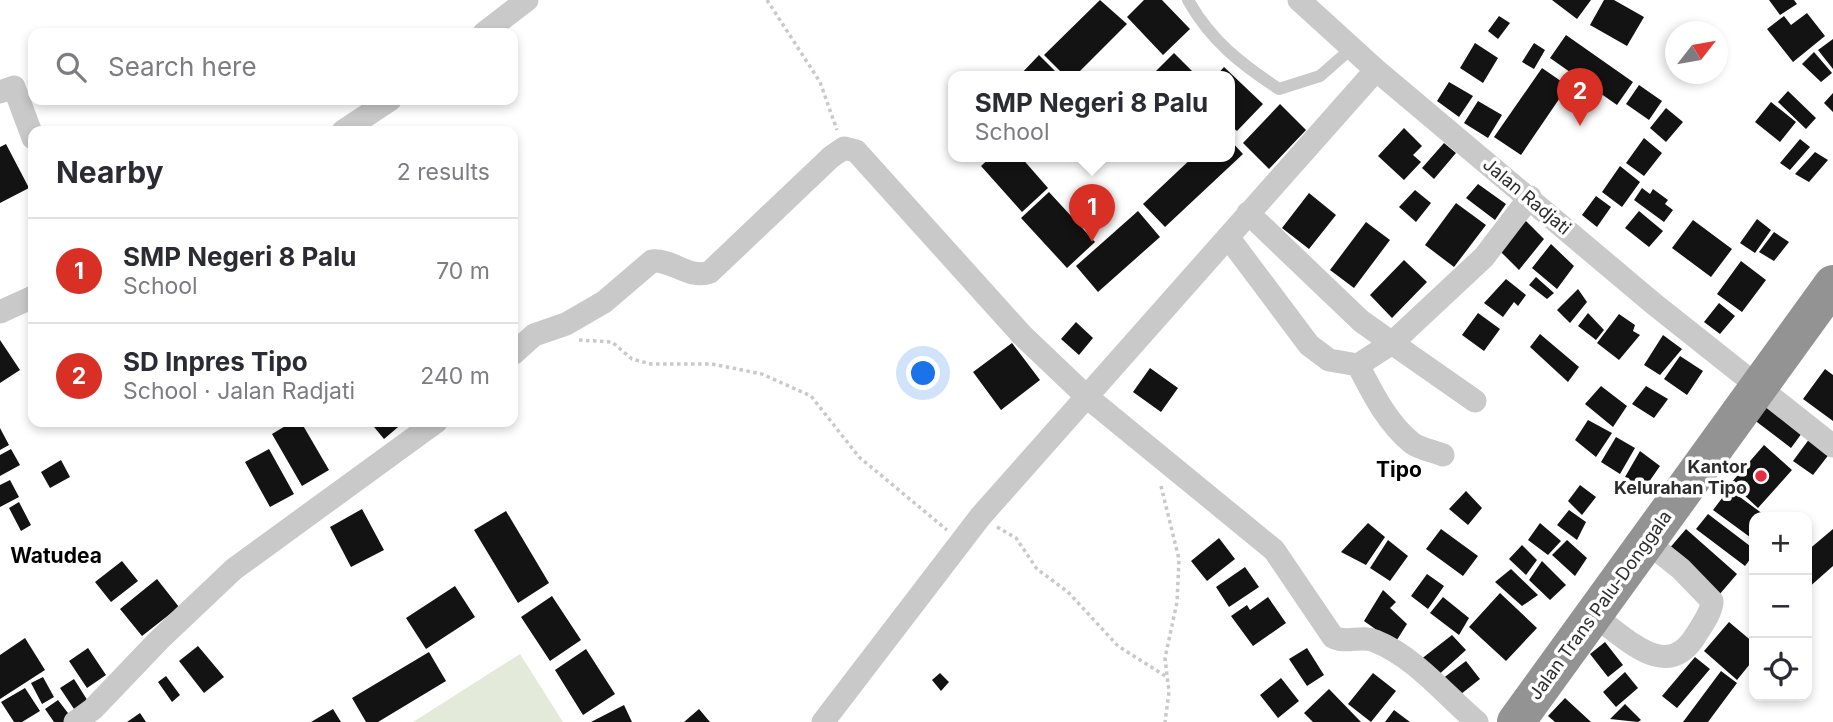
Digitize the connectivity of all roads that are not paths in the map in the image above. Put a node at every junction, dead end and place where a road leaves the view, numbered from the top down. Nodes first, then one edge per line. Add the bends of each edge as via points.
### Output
1 (527, 0) edge
2 (1188, 0) edge
3 (1299, 0) edge
4 (491, 28) edge
5 (1352, 48) junction
6 (1376, 70) junction
7 (0, 92) edge
8 (383, 105) edge
9 (29, 126) edge
10 (351, 126) edge
11 (1530, 197) junction
12 (1248, 213) junction
13 (1227, 237) junction
14 (1833, 284) edge
15 (28, 299) edge
16 (0, 312) edge
17 (1392, 343) junction
18 (518, 349) edge
19 (1358, 365) junction
20 (1758, 387) junction
21 (1087, 397) junction
22 (1475, 401) dead end
23 (429, 427) edge
24 (1833, 446) edge
25 (1443, 455) dead end
26 (1646, 541) junction
27 (1593, 615) junction
28 (75, 722) edge
29 (823, 722) edge
30 (1477, 722) edge
31 (1516, 722) edge

1 - 4 street
2 - 5 lane via 1201,24 1233,58 1279,89 1320,76
3 - 5 street, Jalan Radjati
5 - 6 street, Jalan Radjati
6 - 11 street, Jalan Radjati
6 - 12 street
7 - 9 street via 14,87
8 - 10 street
11 - 17 street via 1483,257
11 - 20 street, Jalan Radjati
12 - 13 street
12 - 17 street via 1361,321
13 - 19 street via 1309,345 1329,360
13 - 21 street
14 - 20 highway, Jalan Trans Palu-Donggala
15 - 16 street
17 - 19 street
17 - 22 street
18 - 21 street via 534,335 586,314 652,261 668,262 693,274 710,272 844,148 861,155 1022,335
19 - 25 street via 1375,399 1413,444
20 - 24 street, Jalan Radjati
20 - 26 highway, Jalan Trans Palu-Donggala
21 - 29 street via 960,540
21 - 30 street via 1274,550 1333,637 1378,642 1420,670
23 - 28 street via 234,569
26 - 27 highway, Jalan Trans Palu-Donggala
26 - 27 street via 1712,601 1690,644 1673,657 1657,658
27 - 31 highway, Jalan Trans Palu-Donggala

